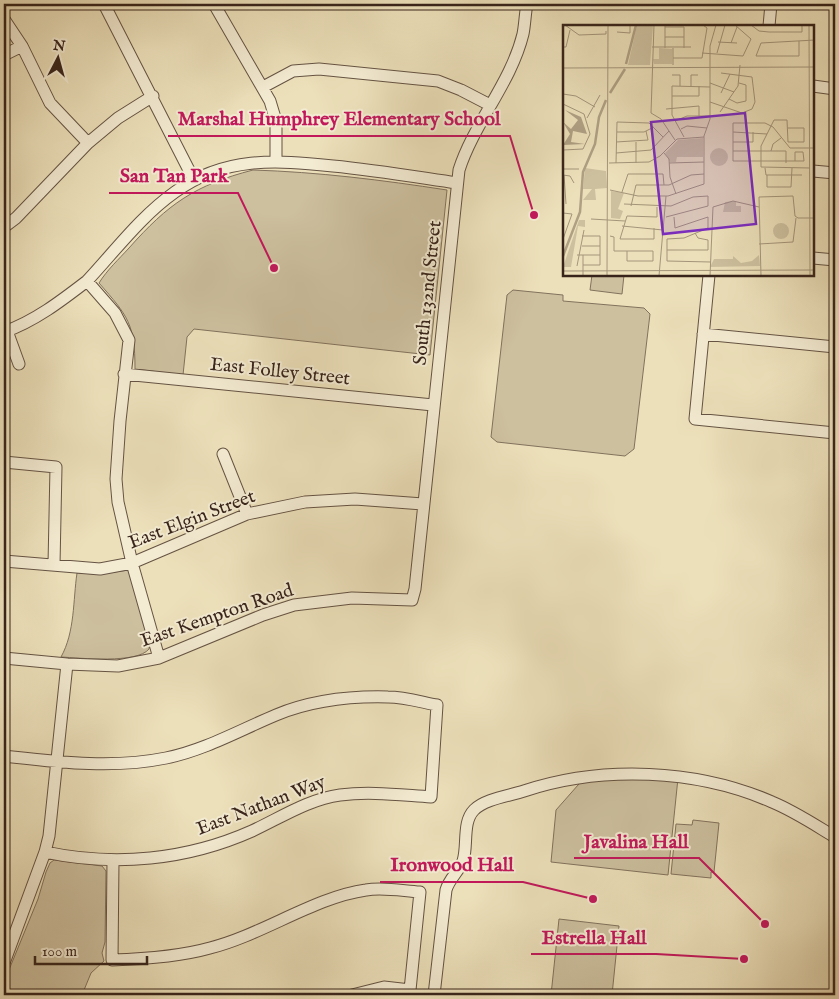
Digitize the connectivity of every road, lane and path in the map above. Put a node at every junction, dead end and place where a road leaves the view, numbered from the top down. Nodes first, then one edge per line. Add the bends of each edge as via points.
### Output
1 (104, 4) edge
2 (527, 4) edge
3 (771, 4) edge
4 (218, 5) edge
5 (4, 19) edge
6 (769, 25) edge
7 (22, 46) junction
8 (4, 55) edge
9 (814, 86) edge
10 (263, 87) junction
11 (835, 89) edge
12 (153, 96) junction
13 (490, 105) junction
14 (88, 143) junction
15 (276, 161) junction
16 (814, 171) edge
17 (835, 173) edge
18 (194, 180) junction
19 (457, 183) junction
20 (4, 227) edge
21 (814, 258) edge
22 (835, 260) edge
23 (709, 276) edge
24 (87, 281) junction
25 (5, 331) edge
26 (703, 334) junction
27 (835, 346) edge
28 (20, 364) dead end
29 (124, 374) junction
30 (433, 405) junction
31 (835, 433) edge
32 (224, 454) dead end
33 (4, 462) edge
34 (423, 504) junction
35 (248, 514) junction
36 (4, 561) edge
37 (132, 563) junction
38 (54, 565) junction
39 (412, 600) joint
40 (4, 658) edge
41 (159, 658) junction
42 (67, 664) junction
43 (4, 756) edge
44 (58, 762) junction
45 (835, 837) edge
46 (45, 852) junction
47 (113, 861) junction
48 (4, 963) edge
49 (352, 995) edge
50 (434, 995) edge

1 - 12 street
2 - 13 street, South 132nd Street via 518,48
3 - 6 street
4 - 10 street
5 - 7 street
7 - 8 street
7 - 14 street via 50,103
9 - 11 street
10 - 13 street via 293,71 319,69 438,81
10 - 15 street via 276,121
12 - 14 street via 118,118
12 - 18 street
13 - 19 street, South 132nd Street via 468,144
14 - 20 street
15 - 18 street via 230,167
15 - 19 street via 364,169
16 - 17 street
18 - 24 street via 158,206
19 - 30 street, South 132nd Street
21 - 22 street
23 - 26 street
24 - 25 street via 46,311
24 - 29 street via 115,313 129,340
25 - 28 street
26 - 27 street
26 - 31 street via 694,419
29 - 30 street, East Folley Street
29 - 37 street via 116,479
30 - 34 street, South 132nd Street
32 - 35 street
33 - 38 street via 56,467
34 - 35 street, East Elgin Street via 354,498 305,502
34 - 39 street, South 132nd Street
35 - 37 street, East Elgin Street
36 - 38 street, East Elgin Street
37 - 38 street, East Elgin Street via 100,569
37 - 41 street
39 - 41 street, East Kempton Road via 352,598 294,605 263,614
40 - 42 street, East Kempton Road
41 - 42 street, East Kempton Road via 118,666
42 - 44 street
43 - 44 street
44 - 46 street
44 - 47 street, East Nathan Way via 132,764 168,758 307,704 389,697 437,705 431,797 378,793 338,795 299,808 215,846 164,858
45 - 50 street via 772,802 722,786 652,774 578,778 483,804 469,817 462,862 446,890
46 - 47 street, East Nathan Way via 78,860
46 - 48 street
47 - 49 street via 112,960 152,959 209,949 341,896 368,889 420,892 410,990 384,987

